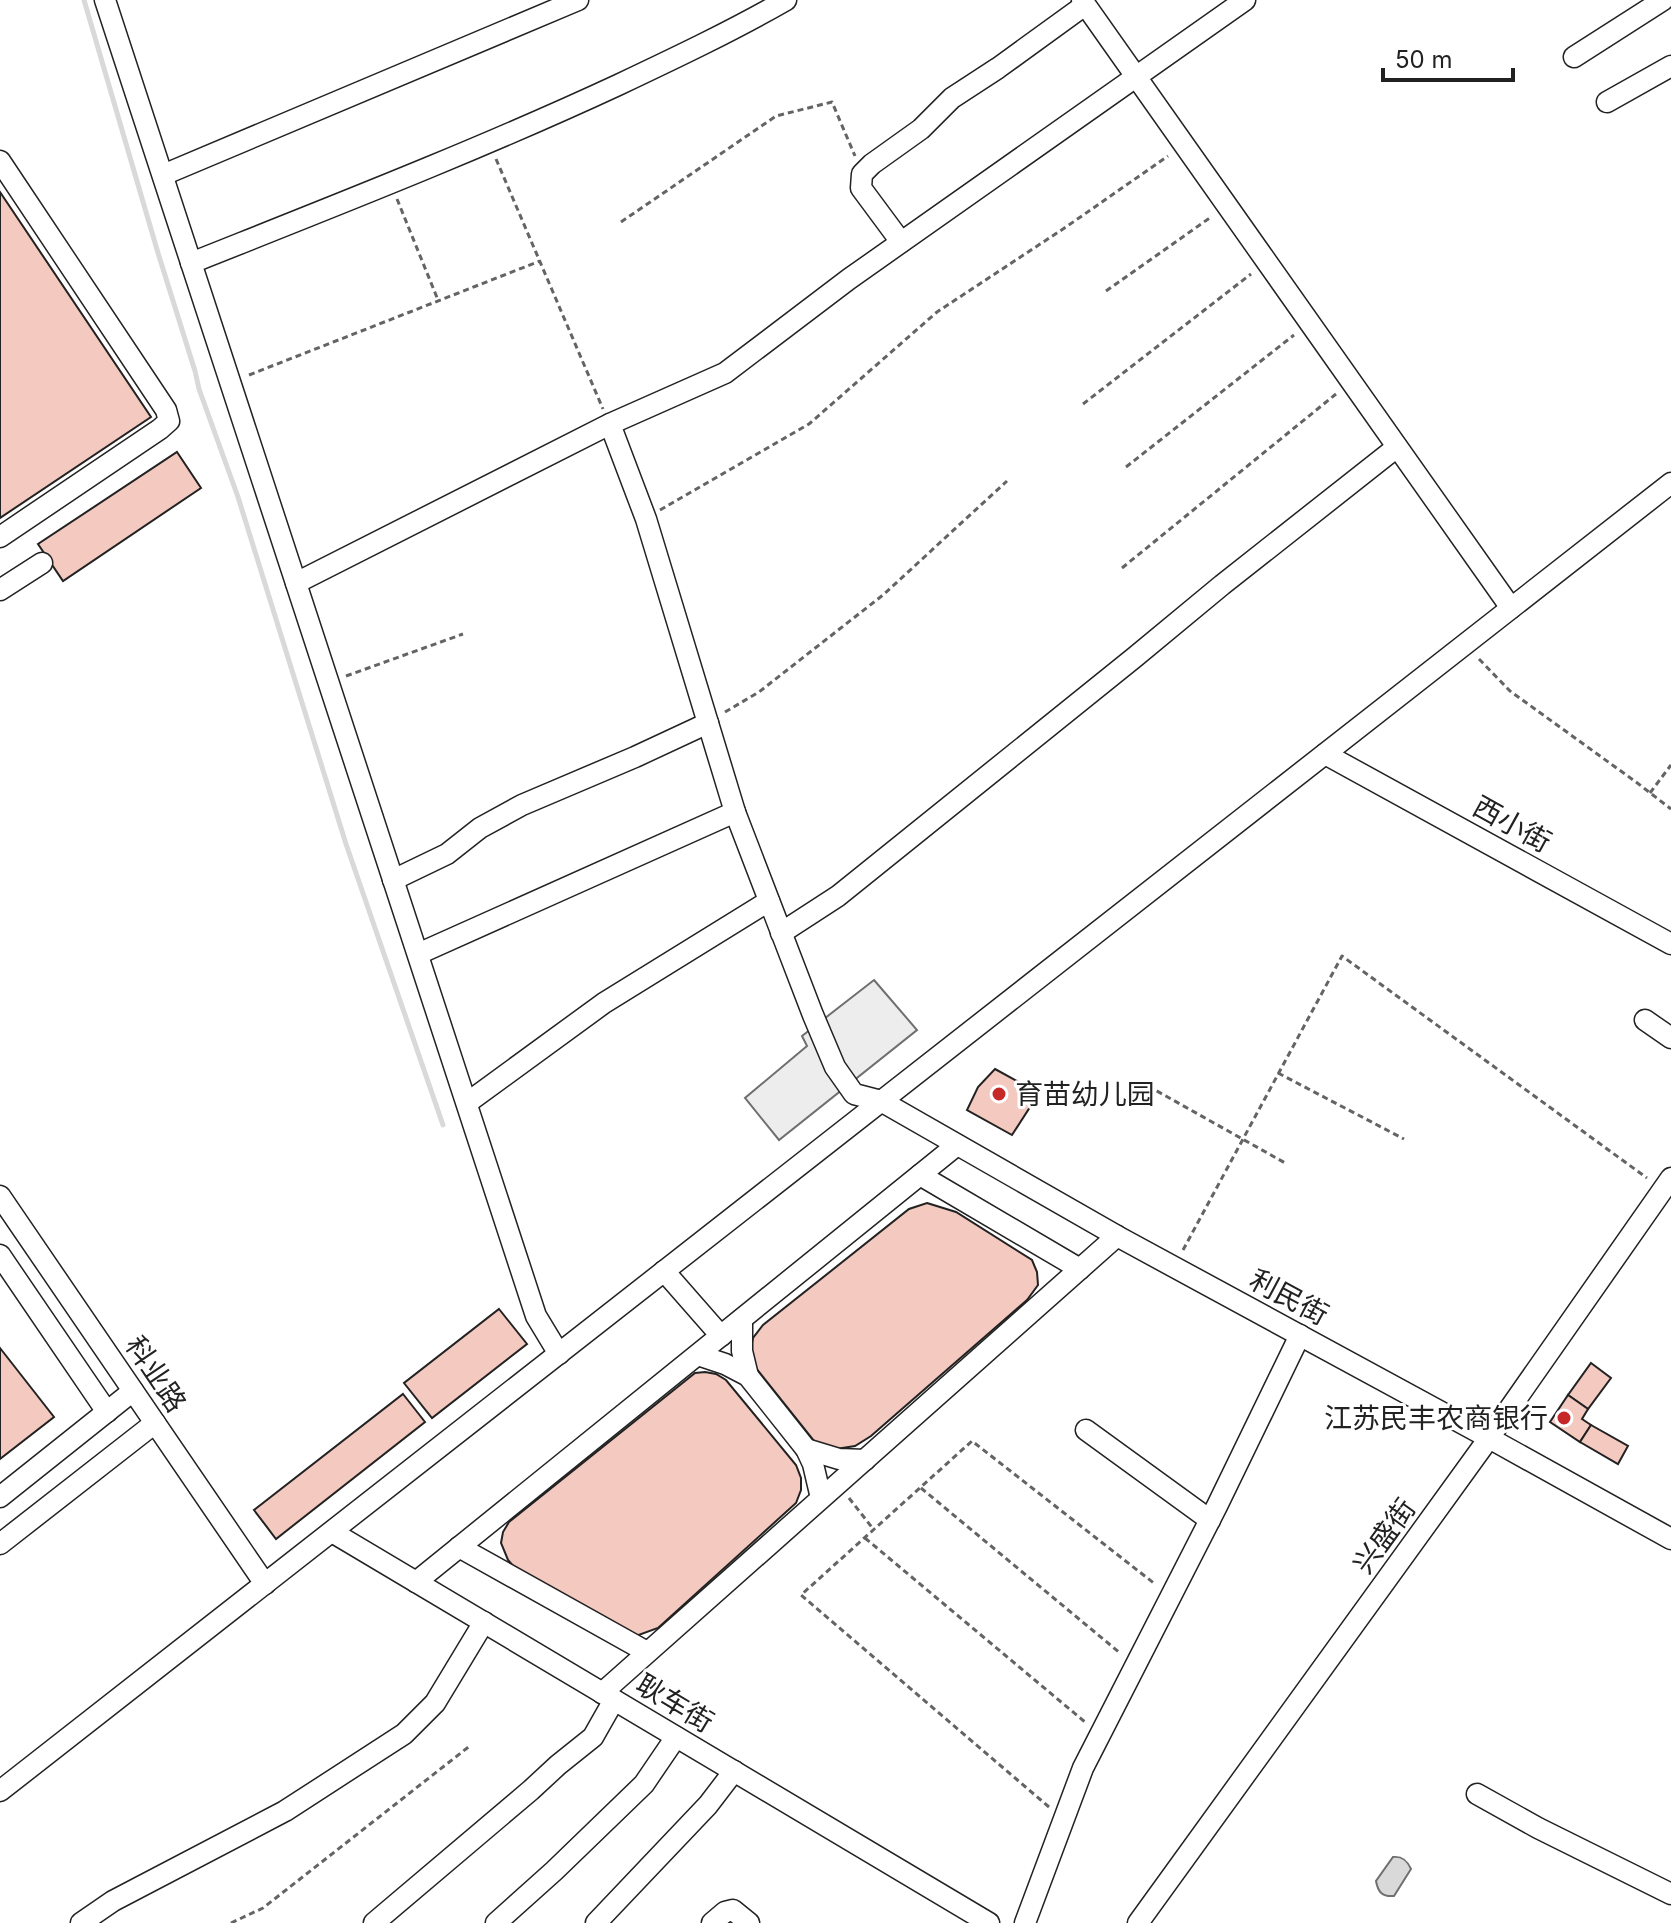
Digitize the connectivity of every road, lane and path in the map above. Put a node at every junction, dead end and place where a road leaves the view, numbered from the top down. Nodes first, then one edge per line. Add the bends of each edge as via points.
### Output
1 (105, 0) edge
2 (578, 0) edge
3 (786, 0) edge
4 (1245, 0) edge
5 (1663, 0) edge
6 (1083, 2) edge
7 (1574, 57) dead end
8 (1671, 66) edge
9 (1136, 77) junction
10 (1607, 102) dead end
11 (489, 143) junction
12 (1184, 145) junction
13 (0, 161) edge
14 (862, 174) junction
15 (163, 175) junction
16 (391, 183) junction
17 (1227, 206) junction
18 (621, 222) dead end
19 (901, 242) junction
20 (540, 261) junction
21 (1266, 261) junction
22 (191, 263) junction
23 (1106, 291) dead end
24 (438, 300) junction
25 (1310, 323) junction
26 (230, 382) junction
27 (1351, 382) junction
28 (1083, 404) dead end
29 (610, 424) junction
30 (1397, 447) junction
31 (1126, 467) dead end
32 (1007, 481) dead end
33 (1667, 493) edge
34 (646, 519) junction
35 (0, 537) edge
36 (42, 563) dead end
37 (1122, 568) dead end
38 (296, 583) junction
39 (0, 590) edge
40 (1511, 608) junction
41 (463, 634) dead end
42 (1465, 645) junction
43 (329, 682) junction
44 (708, 723) junction
45 (1325, 754) junction
46 (1671, 765) edge
47 (1650, 793) junction
48 (1671, 809) edge
49 (735, 812) junction
50 (393, 880) junction
51 (769, 901) junction
52 (781, 933) junction
53 (1671, 944) edge
54 (418, 954) junction
55 (1645, 1020) dead end
56 (1671, 1038) edge
57 (1278, 1073) junction
58 (1148, 1086) dead end
59 (881, 1101) junction
60 (467, 1103) junction
61 (1243, 1139) junction
62 (1404, 1139) dead end
63 (957, 1145) junction
64 (1287, 1164) dead end
65 (920, 1175) junction
66 (1667, 1184) edge
67 (0, 1196) edge
68 (1117, 1236) junction
69 (0, 1255) edge
70 (1174, 1267) junction
71 (1080, 1269) junction
72 (664, 1271) junction
73 (7, 1283) edge
74 (742, 1319) junction
75 (1300, 1335) junction
76 (721, 1336) junction
77 (559, 1354) junction
78 (698, 1355) junction
79 (748, 1376) junction
80 (133, 1391) junction
81 (107, 1412) junction
82 (155, 1423) junction
83 (1086, 1430) dead end
84 (1489, 1438) junction
85 (806, 1449) junction
86 (865, 1460) junction
87 (837, 1484) junction
88 (921, 1488) junction
89 (0, 1497) edge
90 (821, 1498) junction
91 (1210, 1520) junction
92 (874, 1530) junction
93 (332, 1532) junction
94 (865, 1538) junction
95 (1671, 1539) edge
96 (0, 1544) edge
97 (459, 1547) junction
98 (416, 1582) junction
99 (265, 1584) junction
100 (1171, 1596) junction
101 (484, 1622) junction
102 (647, 1652) junction
103 (1135, 1665) junction
104 (608, 1696) junction
105 (1100, 1735) junction
106 (676, 1737) junction
107 (471, 1745) dead end
108 (734, 1771) junction
109 (0, 1791) edge
110 (1477, 1794) dead end
111 (1063, 1820) junction
112 (1671, 1894) edge
113 (81, 1923) edge
114 (231, 1923) edge
115 (374, 1923) edge
116 (496, 1923) edge
117 (596, 1923) edge
118 (712, 1923) edge
119 (749, 1923) edge
120 (989, 1923) edge
121 (1025, 1923) edge
122 (1138, 1923) edge

1 - 15 street
2 - 15 street
3 - 11 street
4 - 9 street
5 - 7 street
6 - 9 street
6 - 14 street via 952,98
8 - 10 street
9 - 12 street
9 - 19 street
11 - 16 street
11 - 20 path
12 - 17 street
12 - 34 path via 937,312 809,424
13 - 35 street via 169,421
14 - 18 path via 832,102 776,116
14 - 19 street via 861,188
15 - 22 street
16 - 22 street
16 - 24 path
17 - 21 street
17 - 23 path
19 - 29 street via 725,373
20 - 24 path
20 - 29 path
21 - 25 street
21 - 28 path
22 - 26 street
24 - 26 path
25 - 27 street
25 - 31 path
26 - 38 street
27 - 30 street
27 - 37 path
29 - 34 street, 利民街
29 - 38 street
30 - 40 street
30 - 52 street via 838,896
32 - 44 path via 883,595 759,692
33 - 40 street
34 - 44 street, 利民街
36 - 39 street
38 - 43 street
40 - 42 street
41 - 43 path
42 - 45 street
42 - 47 path via 1510,691
43 - 50 street
44 - 49 street, 利民街
44 - 50 street via 522,805 447,854
45 - 53 street, 西小街
45 - 59 street
46 - 47 path
47 - 48 path
49 - 51 street, 利民街
49 - 54 street
50 - 54 street
51 - 52 street, 利民街
51 - 60 street via 604,1003
52 - 59 street, 利民街 via 835,1067 854,1094
54 - 60 street
55 - 56 street
57 - 61 path
57 - 62 path
57 - 66 path via 1342,956
58 - 61 path
59 - 63 street, 利民街
59 - 72 street
60 - 77 street via 536,1316
61 - 64 path
61 - 70 path
63 - 65 street
63 - 68 street, 利民街
65 - 71 street
65 - 74 street
66 - 84 street, 兴盛街
67 - 80 street, 科业路
68 - 70 street, 利民街
68 - 71 street
69 - 73 street
70 - 75 street, 利民街
71 - 86 street
72 - 76 street
72 - 77 street
73 - 81 street
74 - 76 street
74 - 79 street
75 - 84 street, 利民街
75 - 91 street
76 - 78 street
77 - 93 street
78 - 79 street
78 - 97 street
79 - 85 street
80 - 81 street
80 - 82 street, 科业路
81 - 89 street
82 - 96 street
82 - 99 street, 科业路
83 - 91 street
84 - 95 street, 利民街
84 - 122 street, 兴盛街
85 - 86 street
85 - 90 street
86 - 87 street
87 - 90 street
87 - 92 path
88 - 92 path
88 - 100 path via 972,1441
88 - 103 path
90 - 102 street
91 - 100 street
92 - 94 path
93 - 98 street, 耿车街
93 - 99 street
94 - 105 path
94 - 111 path via 801,1595
97 - 98 street
97 - 102 street
98 - 101 street, 耿车街
99 - 109 street
100 - 103 street
101 - 104 street, 耿车街
101 - 113 street via 435,1703 404,1734 285,1811
102 - 104 street
103 - 105 street
104 - 106 street, 耿车街
104 - 115 street via 593,1737
105 - 111 street
106 - 108 street, 耿车街
106 - 116 street via 644,1784
107 - 114 path via 263,1908
108 - 117 street
108 - 120 street, 耿车街
110 - 112 street
111 - 121 street
118 - 119 street via 733,1910

